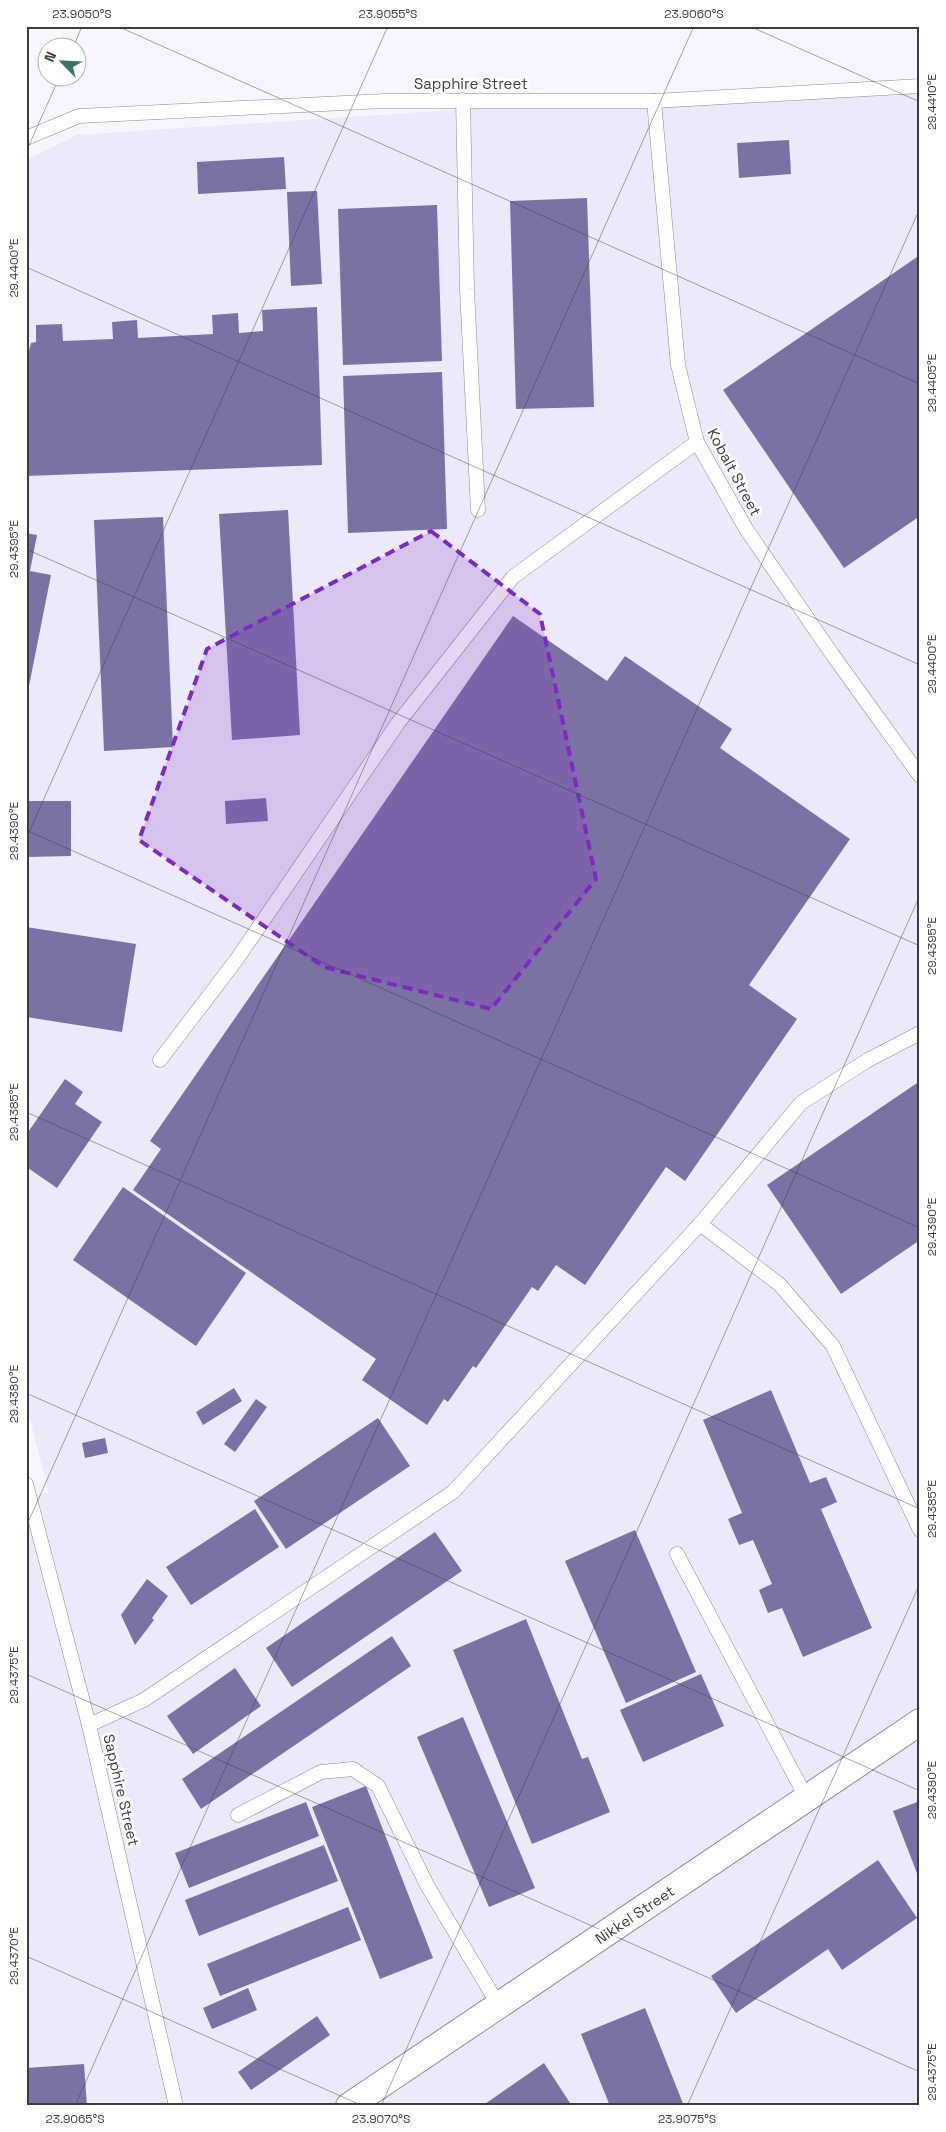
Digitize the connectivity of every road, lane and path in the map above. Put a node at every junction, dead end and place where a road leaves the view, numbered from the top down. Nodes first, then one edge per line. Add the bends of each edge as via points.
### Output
1 (920, 86) edge
2 (463, 100) junction
3 (654, 101) junction
4 (26, 138) edge
5 (697, 442) junction
6 (478, 510) dead end
7 (920, 776) edge
8 (920, 1033) edge
9 (160, 1060) dead end
10 (700, 1224) junction
11 (26, 1484) edge
12 (920, 1530) edge
13 (677, 1554) dead end
14 (920, 1722) edge
15 (89, 1726) junction
16 (807, 1799) junction
17 (238, 1815) dead end
18 (499, 2006) junction
19 (176, 2106) edge
20 (349, 2106) edge

1 - 3 lane, Sapphire Street
2 - 3 lane, Sapphire Street
2 - 4 lane, Sapphire Street via 384,100 79,116
2 - 6 lane via 467,289
3 - 5 lane, Kobalt Street via 678,365
5 - 7 lane, Kobalt Street via 746,529
5 - 9 lane via 513,577 398,723 237,959
8 - 10 lane via 868,1060 801,1103
10 - 12 lane via 779,1284 832,1346
10 - 15 lane via 453,1492 144,1700
11 - 15 lane, Sapphire Street
13 - 16 lane
14 - 16 street, Nikkel Street
15 - 19 lane, Sapphire Street
16 - 18 street, Nikkel Street
17 - 18 lane via 321,1772 352,1769 378,1786 428,1887
18 - 20 street, Nikkel Street

